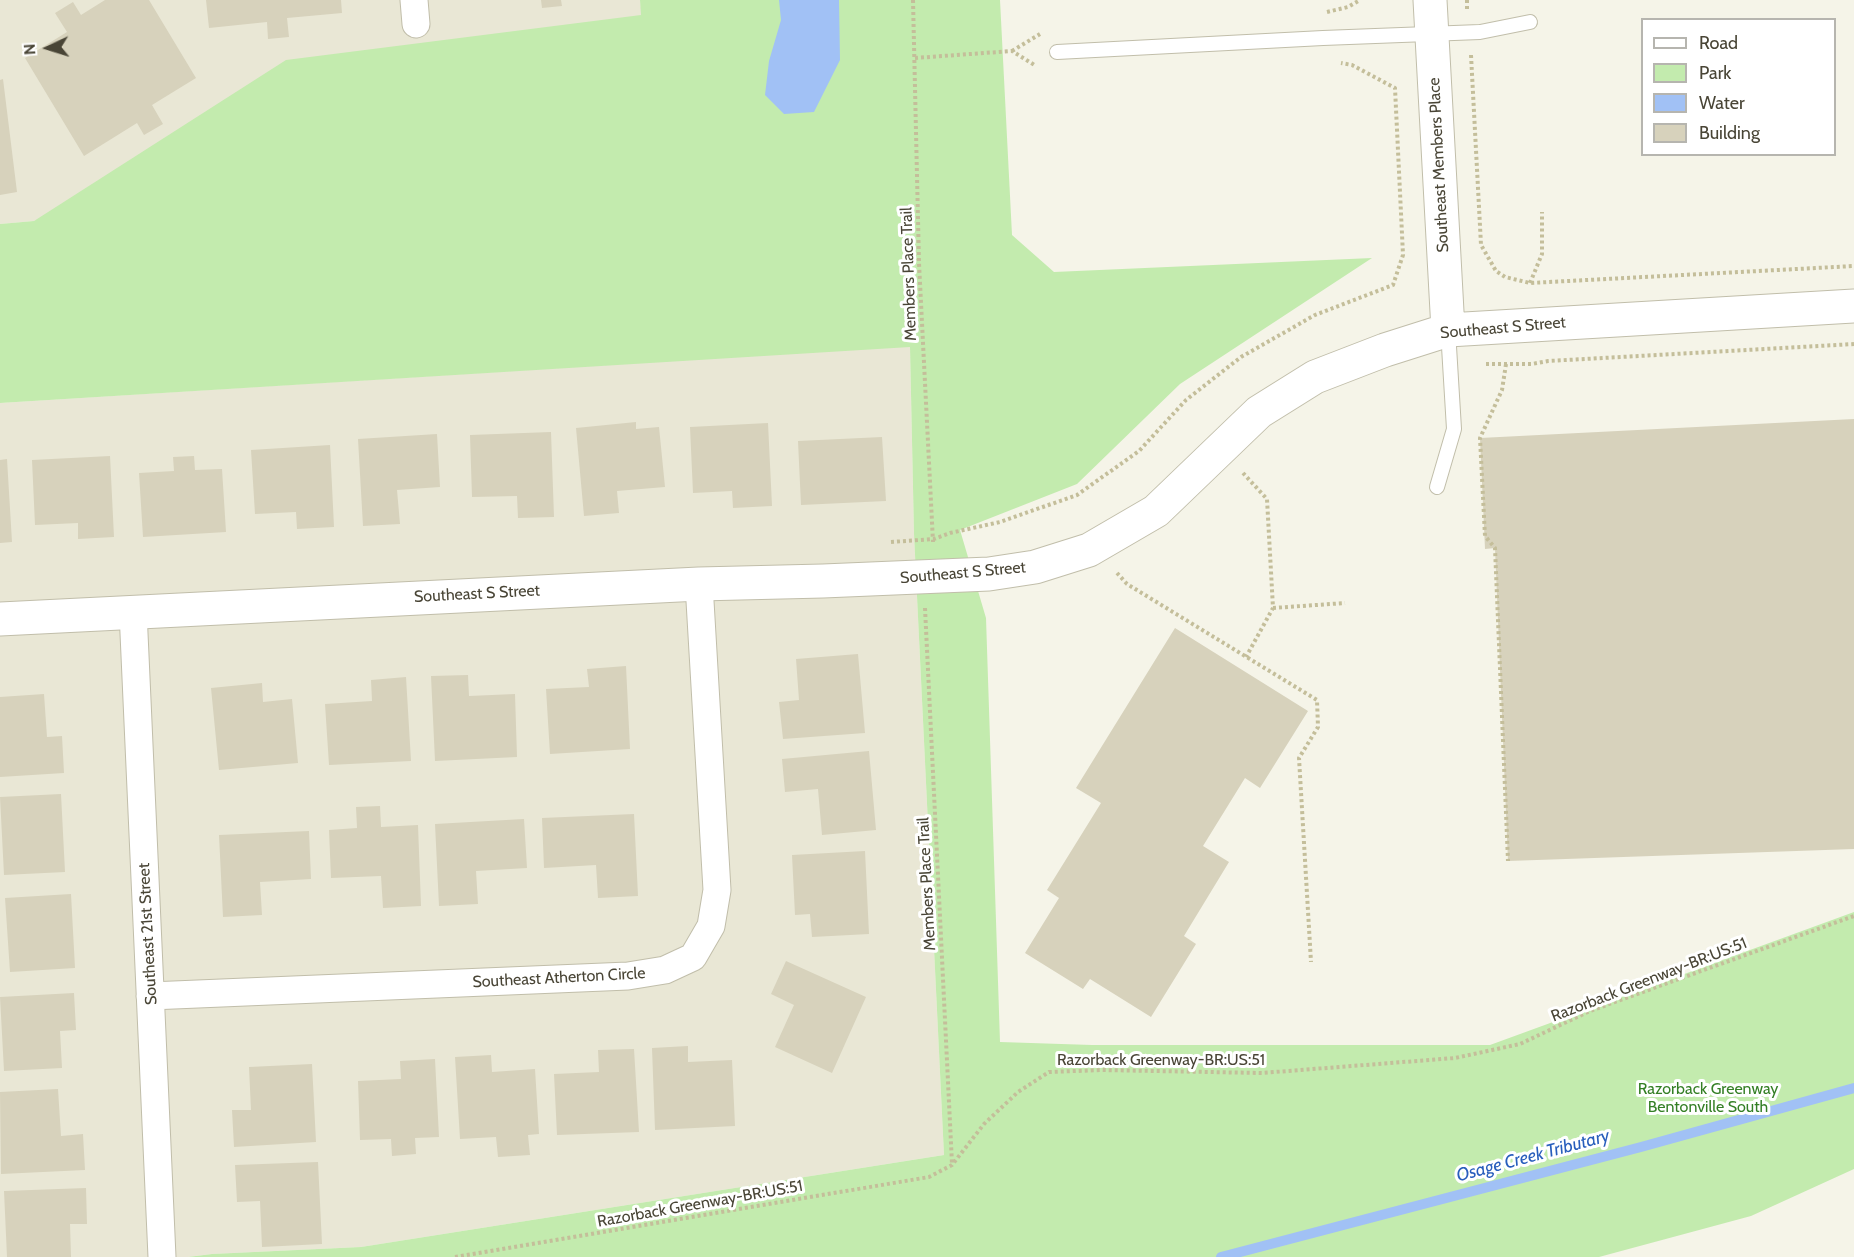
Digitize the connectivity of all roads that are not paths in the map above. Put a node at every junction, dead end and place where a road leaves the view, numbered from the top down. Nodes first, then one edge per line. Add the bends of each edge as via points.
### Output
1 (1430, 0) edge
2 (1530, 22) dead end
3 (1431, 34) junction
4 (1058, 52) dead end
5 (1854, 306) edge
6 (1448, 330) junction
7 (1437, 487) dead end
8 (699, 584) junction
9 (134, 611) junction
10 (0, 619) edge
11 (150, 996) junction
12 (162, 1257) edge

1 - 3 street, Southeast Members Place
2 - 3 lane via 1480,32
3 - 4 lane
3 - 6 street, Southeast Members Place
5 - 6 street, Southeast S Street
6 - 7 lane via 1454,429
6 - 8 street, Southeast S Street via 1315,377 1258,412 1156,511 1089,550 1035,567 989,574
8 - 9 street, Southeast S Street
8 - 11 street, Southeast Atherton Circle via 717,890 711,926 693,957 665,970 628,976
9 - 10 street, Southeast S Street
9 - 11 street, Southeast 21st Street
11 - 12 street, Southeast 21st Street

